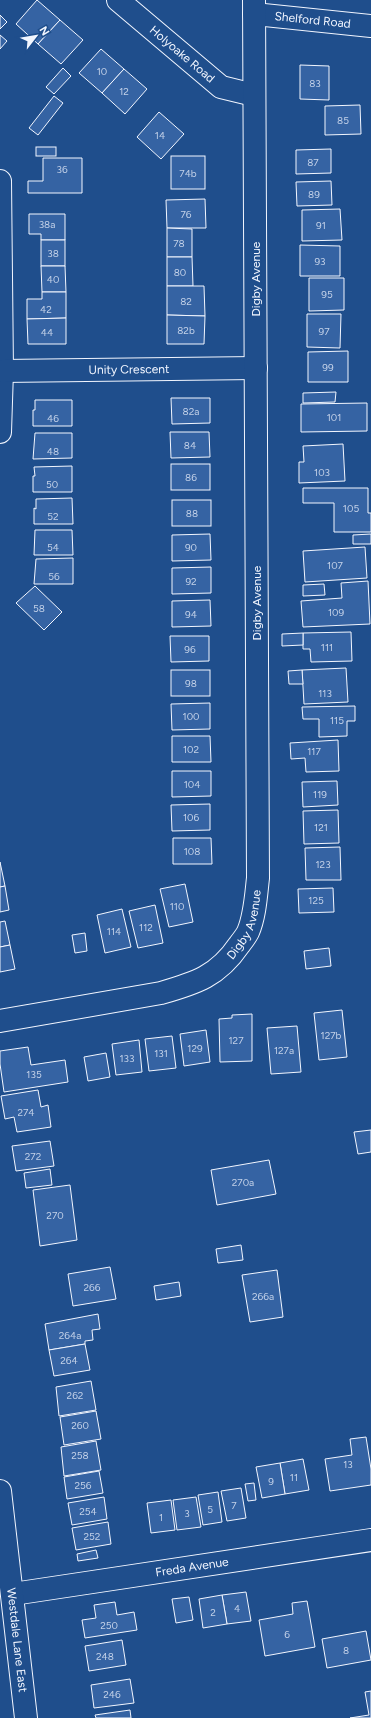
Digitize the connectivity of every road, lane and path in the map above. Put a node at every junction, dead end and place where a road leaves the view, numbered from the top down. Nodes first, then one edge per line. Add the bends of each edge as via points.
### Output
1 (118, 0) edge
2 (254, 7) edge
3 (371, 26) edge
4 (254, 95) junction
5 (0, 181) edge
6 (256, 368) junction
7 (2, 371) junction
8 (0, 432) edge
9 (0, 1021) edge
10 (0, 1491) edge
11 (371, 1540) edge
12 (13, 1594) junction
13 (26, 1718) edge

1 - 4 street, Holyoake Road via 221,87
2 - 3 street, Shelford Road
2 - 4 street, Digby Avenue
4 - 6 street, Digby Avenue
5 - 7 street
6 - 7 street, Unity Crescent
6 - 9 street, Digby Avenue via 258,878 248,932 216,971 186,986 161,993
7 - 8 street
10 - 12 street, Westdale Lane East
11 - 12 street, Freda Avenue
12 - 13 street, Westdale Lane East

